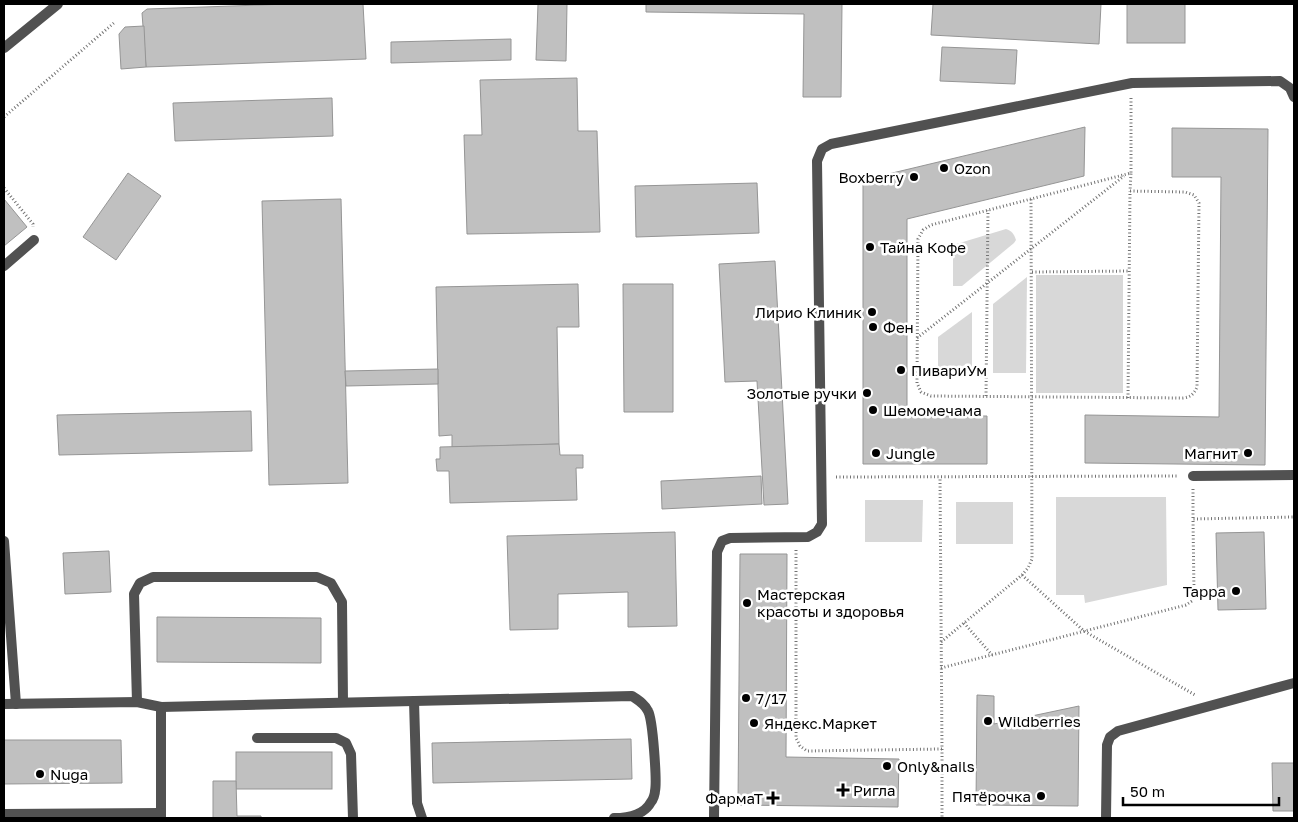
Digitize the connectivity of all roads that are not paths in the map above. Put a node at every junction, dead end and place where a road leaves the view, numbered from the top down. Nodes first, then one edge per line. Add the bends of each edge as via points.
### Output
1 (58, 4) edge
2 (4, 48) edge
3 (1294, 96) edge
4 (34, 240) road end
5 (4, 266) edge
6 (1294, 475) edge
7 (1193, 476) road end
8 (4, 541) edge
9 (1294, 683) edge
10 (414, 701) junction
11 (137, 702) junction
12 (343, 702) junction
13 (4, 704) edge
14 (16, 704) junction
15 (161, 707) junction
16 (257, 738) dead end
17 (4, 814) edge
18 (161, 816) edge
19 (352, 818) edge
20 (422, 818) edge
21 (614, 818) edge
22 (714, 818) edge
23 (1106, 818) edge

1 - 2 street
3 - 22 street via 1290,88 1280,81 1132,83 831,144 822,149 817,161 822,524 817,532 808,536 730,538 722,541 717,552
4 - 5 street
6 - 7 street
8 - 14 street
9 - 23 street via 1118,731 1110,736 1107,745
10 - 12 street
10 - 20 street via 417,803
10 - 21 street via 632,696 649,712 652,723 656,790 651,803 641,813 628,818
11 - 12 street via 134,594 140,583 153,577 317,577 331,583 342,602
11 - 14 street
11 - 15 street
12 - 15 street
13 - 14 street
15 - 18 street
16 - 19 street via 336,738 346,743 352,754
17 - 18 street

